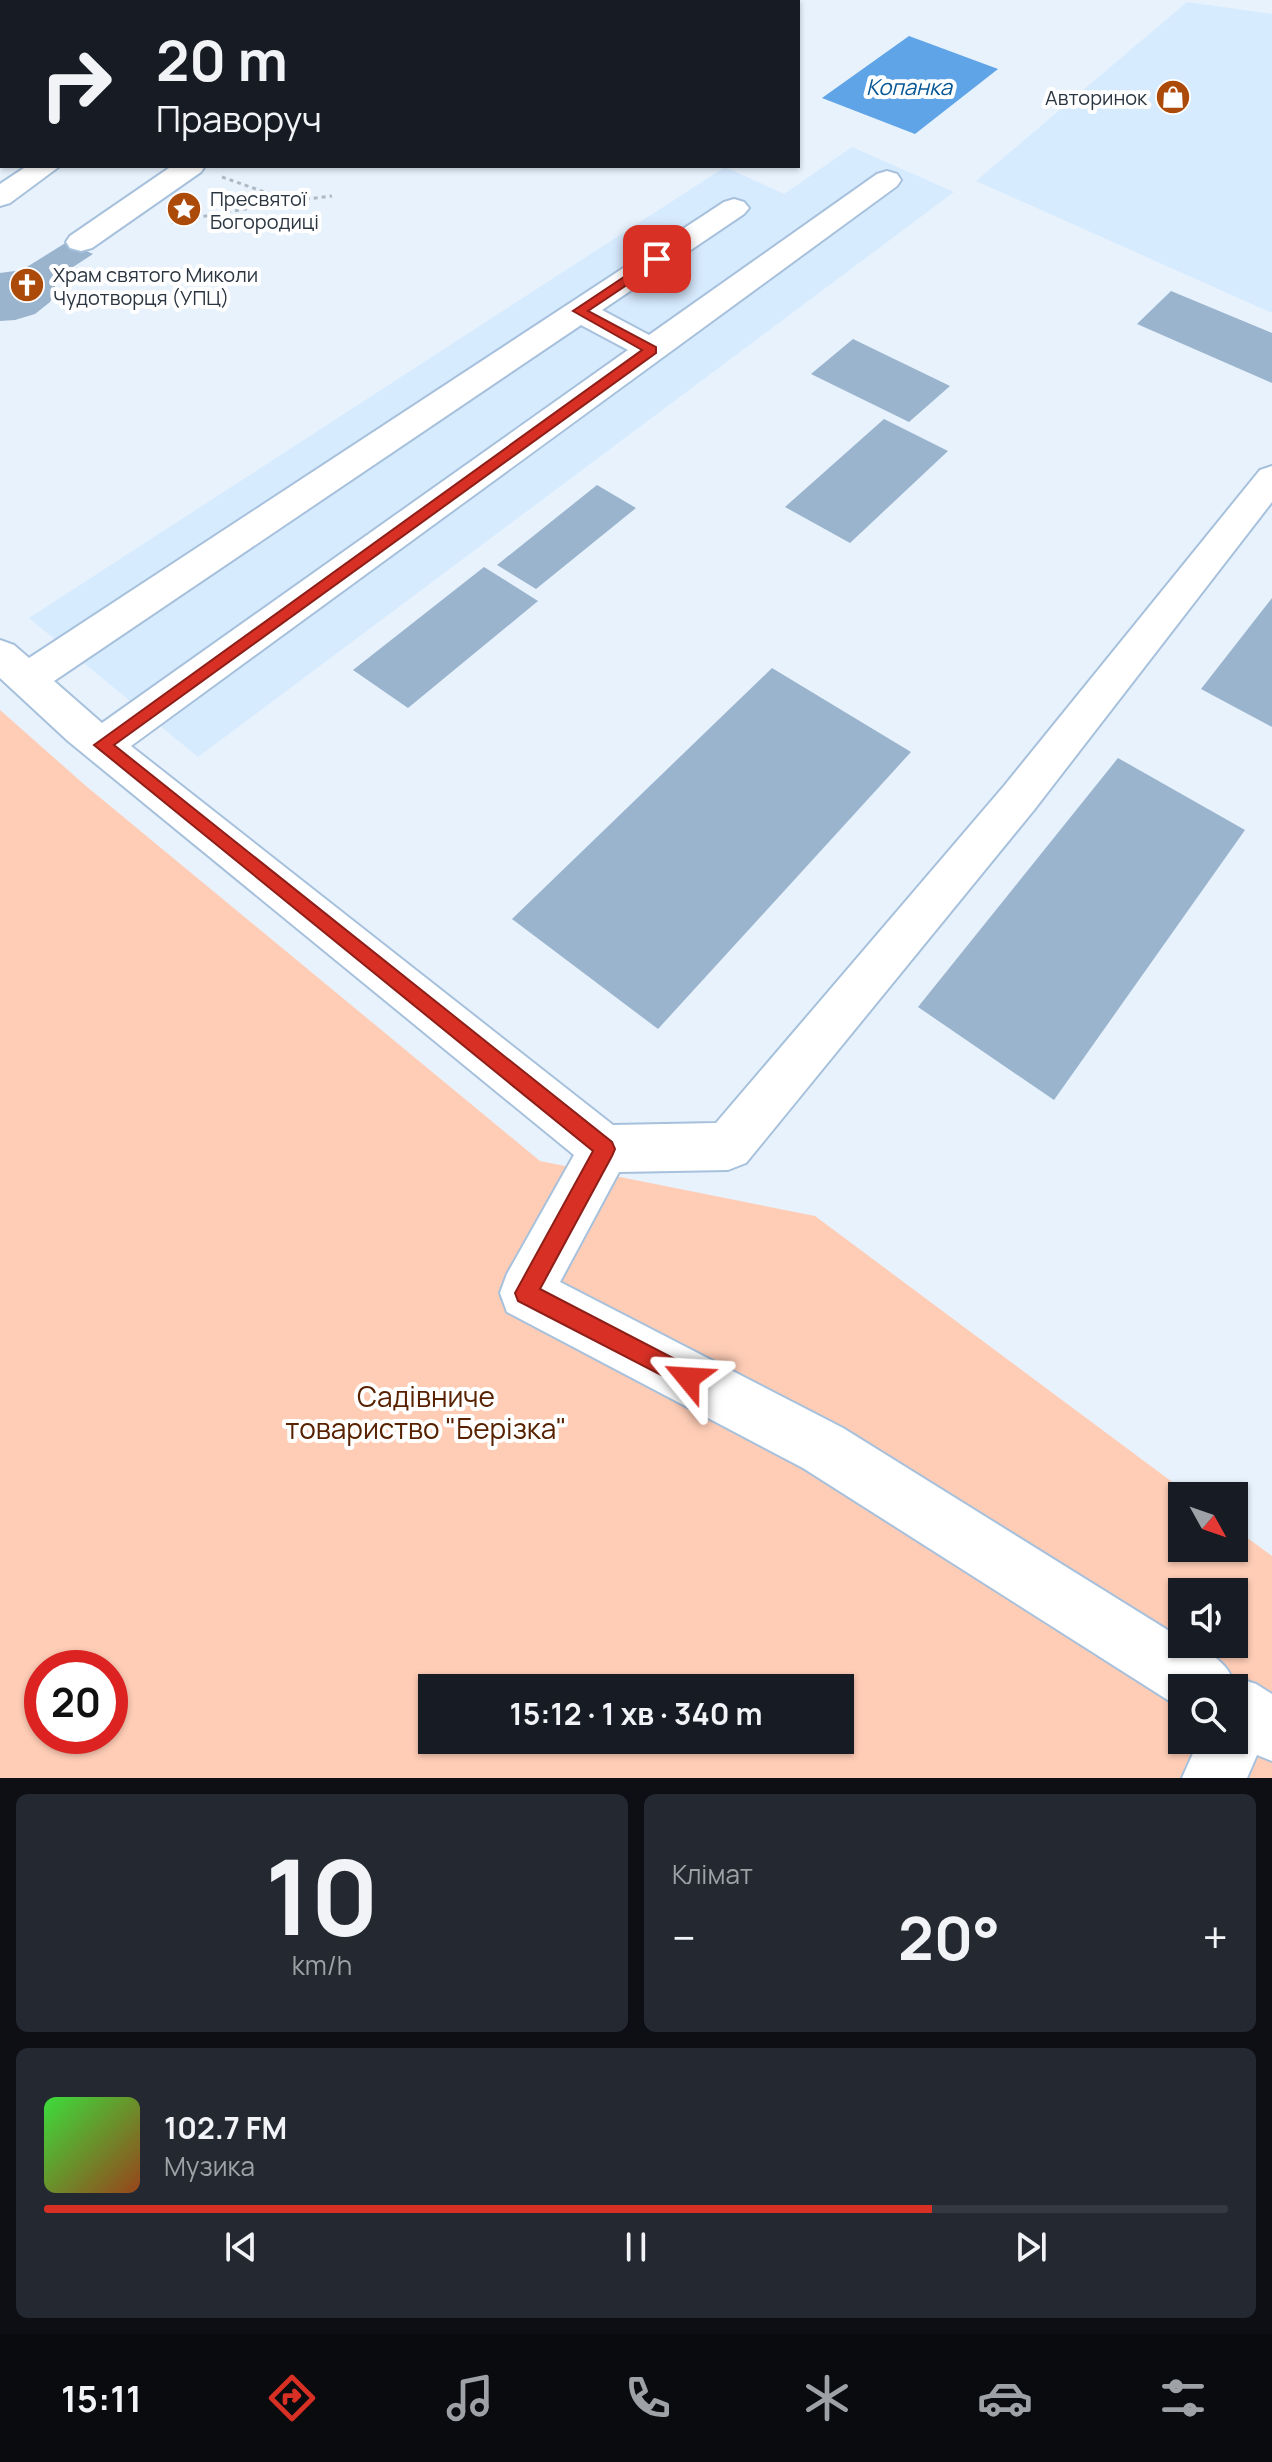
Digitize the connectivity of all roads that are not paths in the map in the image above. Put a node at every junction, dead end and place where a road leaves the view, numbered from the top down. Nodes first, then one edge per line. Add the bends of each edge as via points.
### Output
1 (43, 168) edge
2 (188, 168) edge
3 (887, 180) dead end
4 (0, 197) edge
5 (734, 208) dead end
6 (81, 242) dead end
7 (579, 311) junction
8 (652, 350) junction
9 (1272, 478) edge
10 (13, 667) edge
11 (102, 745) junction
12 (605, 1149) junction
13 (1168, 1674) edge
14 (1223, 1754) edge
15 (1214, 1778) edge

1 - 4 street
2 - 6 street
3 - 8 street
5 - 7 street
7 - 8 street
7 - 10 street
8 - 11 street
9 - 12 street via 1019,798 728,1146
10 - 11 street
11 - 12 street
12 - 13 street via 526,1293 823,1448
14 - 15 street

